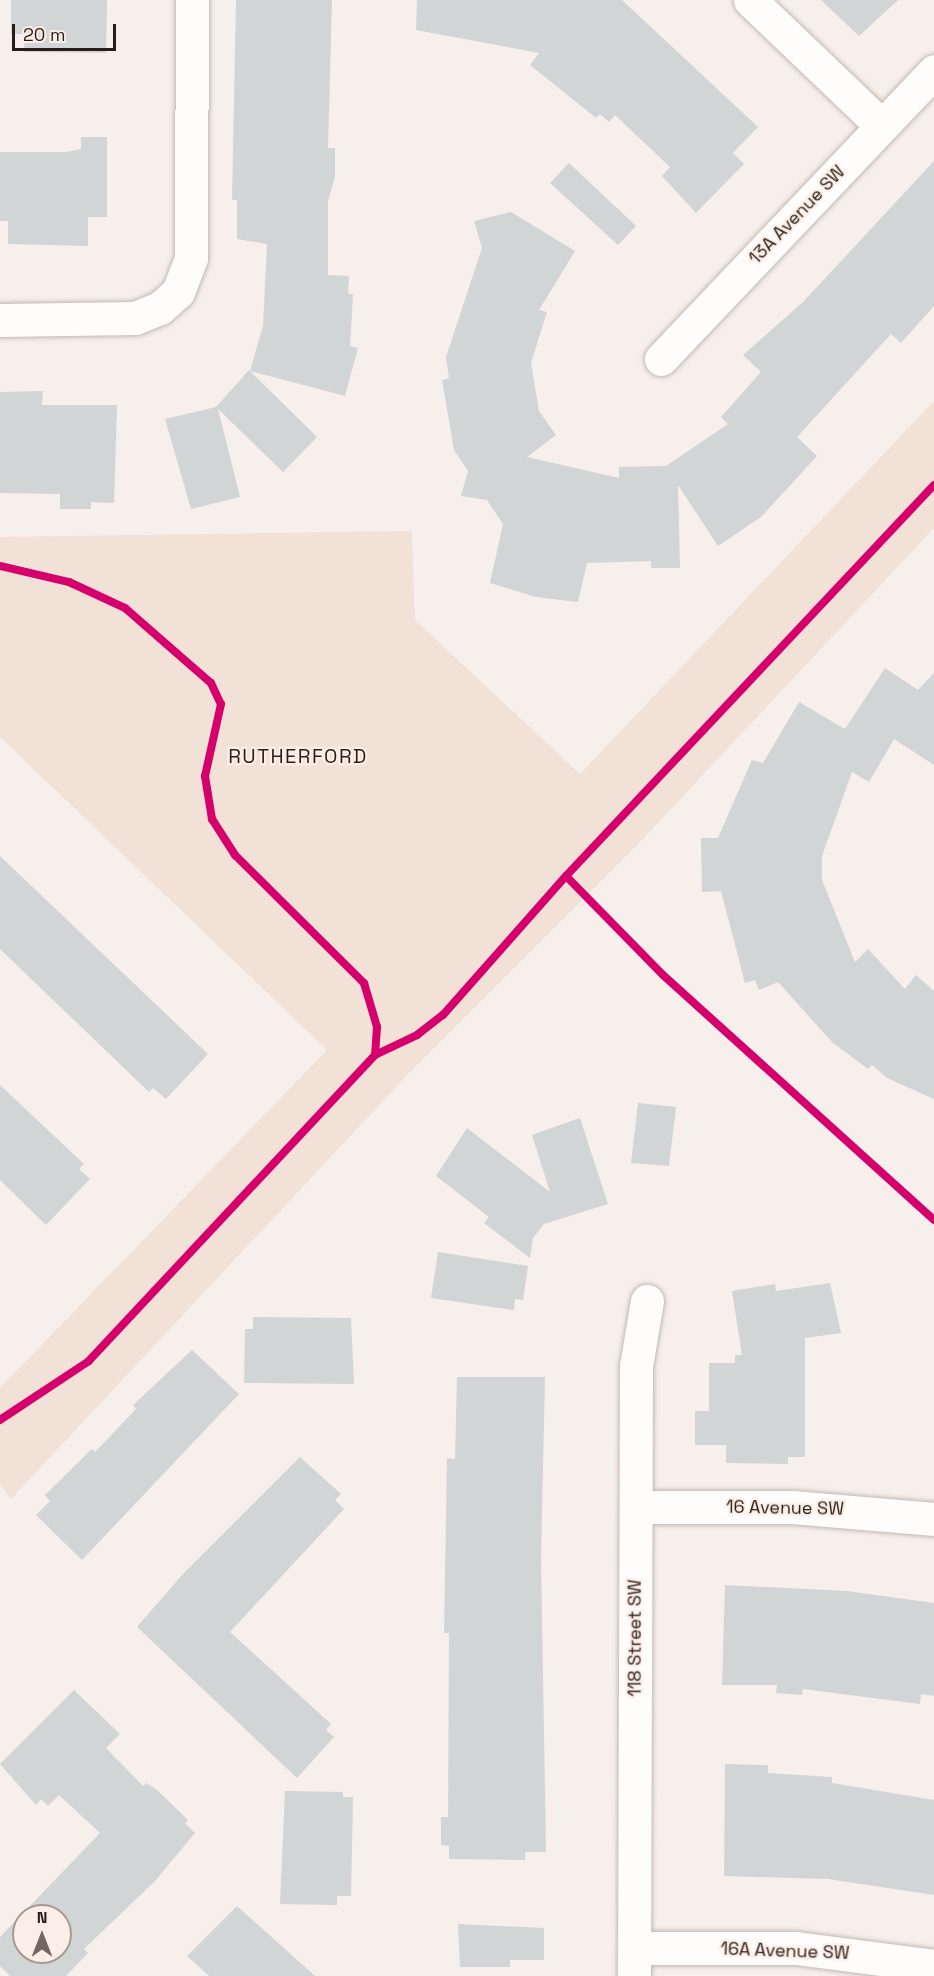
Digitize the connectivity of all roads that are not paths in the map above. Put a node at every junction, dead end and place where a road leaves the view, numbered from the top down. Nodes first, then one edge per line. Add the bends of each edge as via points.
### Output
1 (192, 0) edge
2 (750, 0) edge
3 (934, 71) edge
4 (882, 126) junction
5 (0, 320) edge
6 (660, 359) dead end
7 (647, 1301) dead end
8 (636, 1507) junction
9 (934, 1519) edge
10 (635, 1962) edge
11 (934, 1966) edge

1 - 5 street via 191,258 183,285 160,308 135,318
2 - 4 street
3 - 4 street, 13A Avenue SW
4 - 6 street, 13A Avenue SW
7 - 8 street, 118 Street SW via 636,1366
8 - 9 street, 16 Avenue SW via 792,1507
8 - 10 street, 118 Street SW
10 - 11 street, 16A Avenue SW via 796,1948

